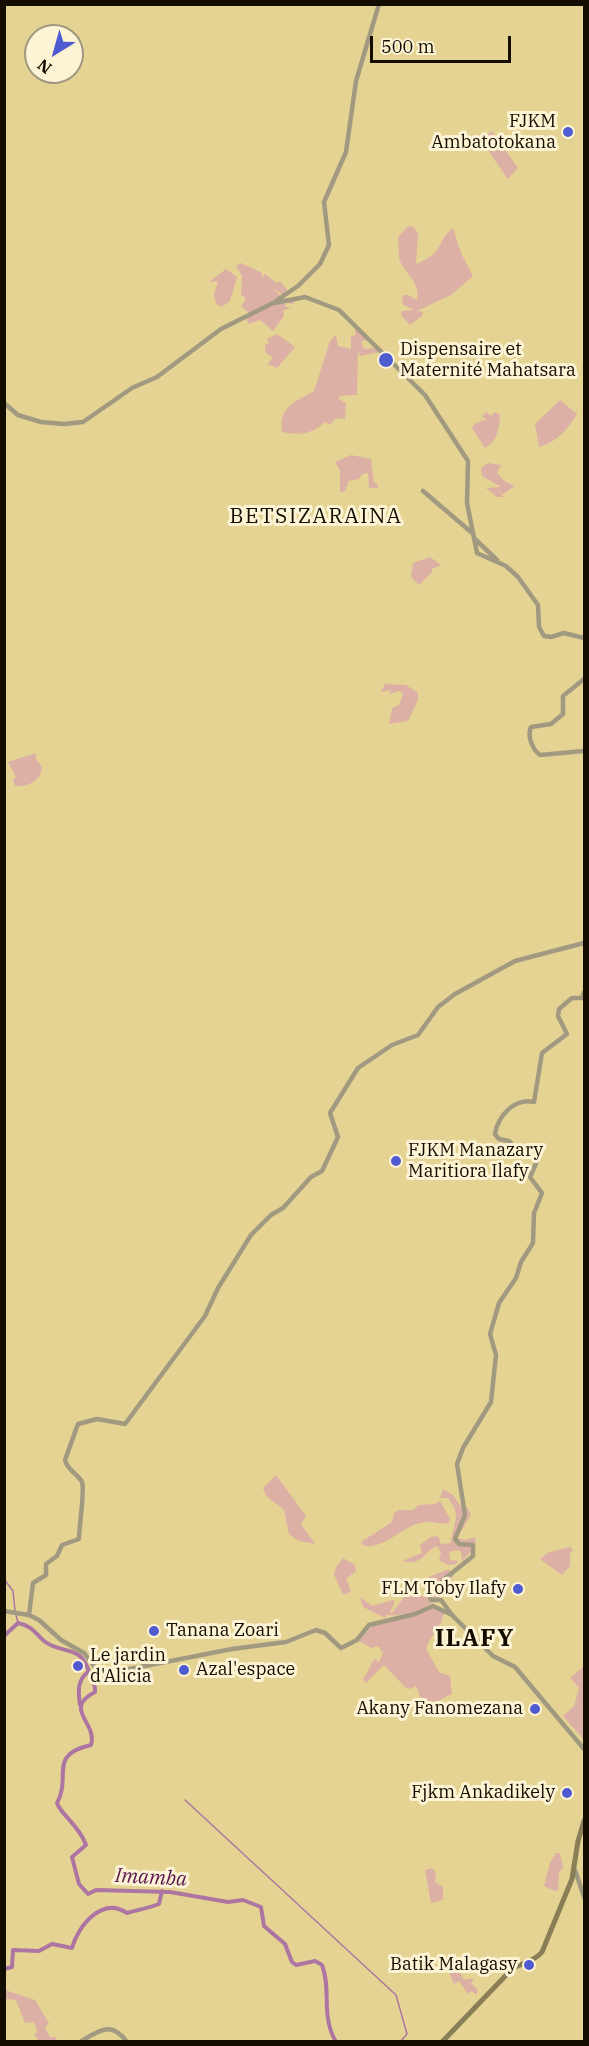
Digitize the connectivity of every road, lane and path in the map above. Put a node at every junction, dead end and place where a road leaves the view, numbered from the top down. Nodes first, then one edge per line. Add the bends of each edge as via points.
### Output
1 (380, 4) edge
2 (273, 303) junction
3 (4, 403) edge
4 (423, 491) dead end
5 (472, 533) junction
6 (585, 638) edge
7 (585, 679) edge
8 (585, 751) edge
9 (585, 943) edge
10 (585, 986) edge
11 (585, 991) edge
12 (7, 1612) edge
13 (29, 1615) junction
14 (452, 1615) junction
15 (585, 1749) edge
16 (585, 1821) edge
17 (575, 1870) junction
18 (585, 1897) edge
19 (80, 2042) edge
20 (127, 2042) edge
21 (442, 2042) edge

1 - 2 street via 356,81 346,152 323,205 328,251 302,282
2 - 3 street via 221,329 158,377 132,388 80,423 48,423 27,418
2 - 5 street via 303,297 339,310 425,394 468,462 466,494
4 - 5 street
5 - 6 street via 484,549 516,574 538,605 539,627 544,636 551,638 564,633
7 - 8 street via 563,696 563,714 551,724 531,727 529,733 540,755
9 - 13 street via 504,965 438,1007 416,1037 392,1045 353,1074 330,1113 338,1137 323,1169 252,1235 205,1316 125,1424 97,1419 78,1424 65,1460 82,1485 84,1495 79,1539 62,1545 57,1556 46,1564 46,1575 33,1583
10 - 11 street
11 - 14 street via 582,998 572,998 559,1009 558,1016 567,1034 542,1053 534,1102 513,1104 496,1128 499,1139 509,1140 516,1149 538,1159 530,1177 542,1193 534,1212 533,1243 499,1304 490,1334 496,1355 491,1402 456,1464 465,1515 455,1539 459,1544 473,1545 473,1556 430,1596 431,1600 441,1600
12 - 13 street
13 - 14 street via 61,1640 77,1647 100,1674 286,1642 316,1630 341,1648 357,1640 369,1625 433,1606
14 - 15 street via 482,1648 515,1667
16 - 17 main road
17 - 18 street
17 - 21 main road via 538,1956 511,1970
19 - 20 street via 96,2032 111,2029 117,2030

